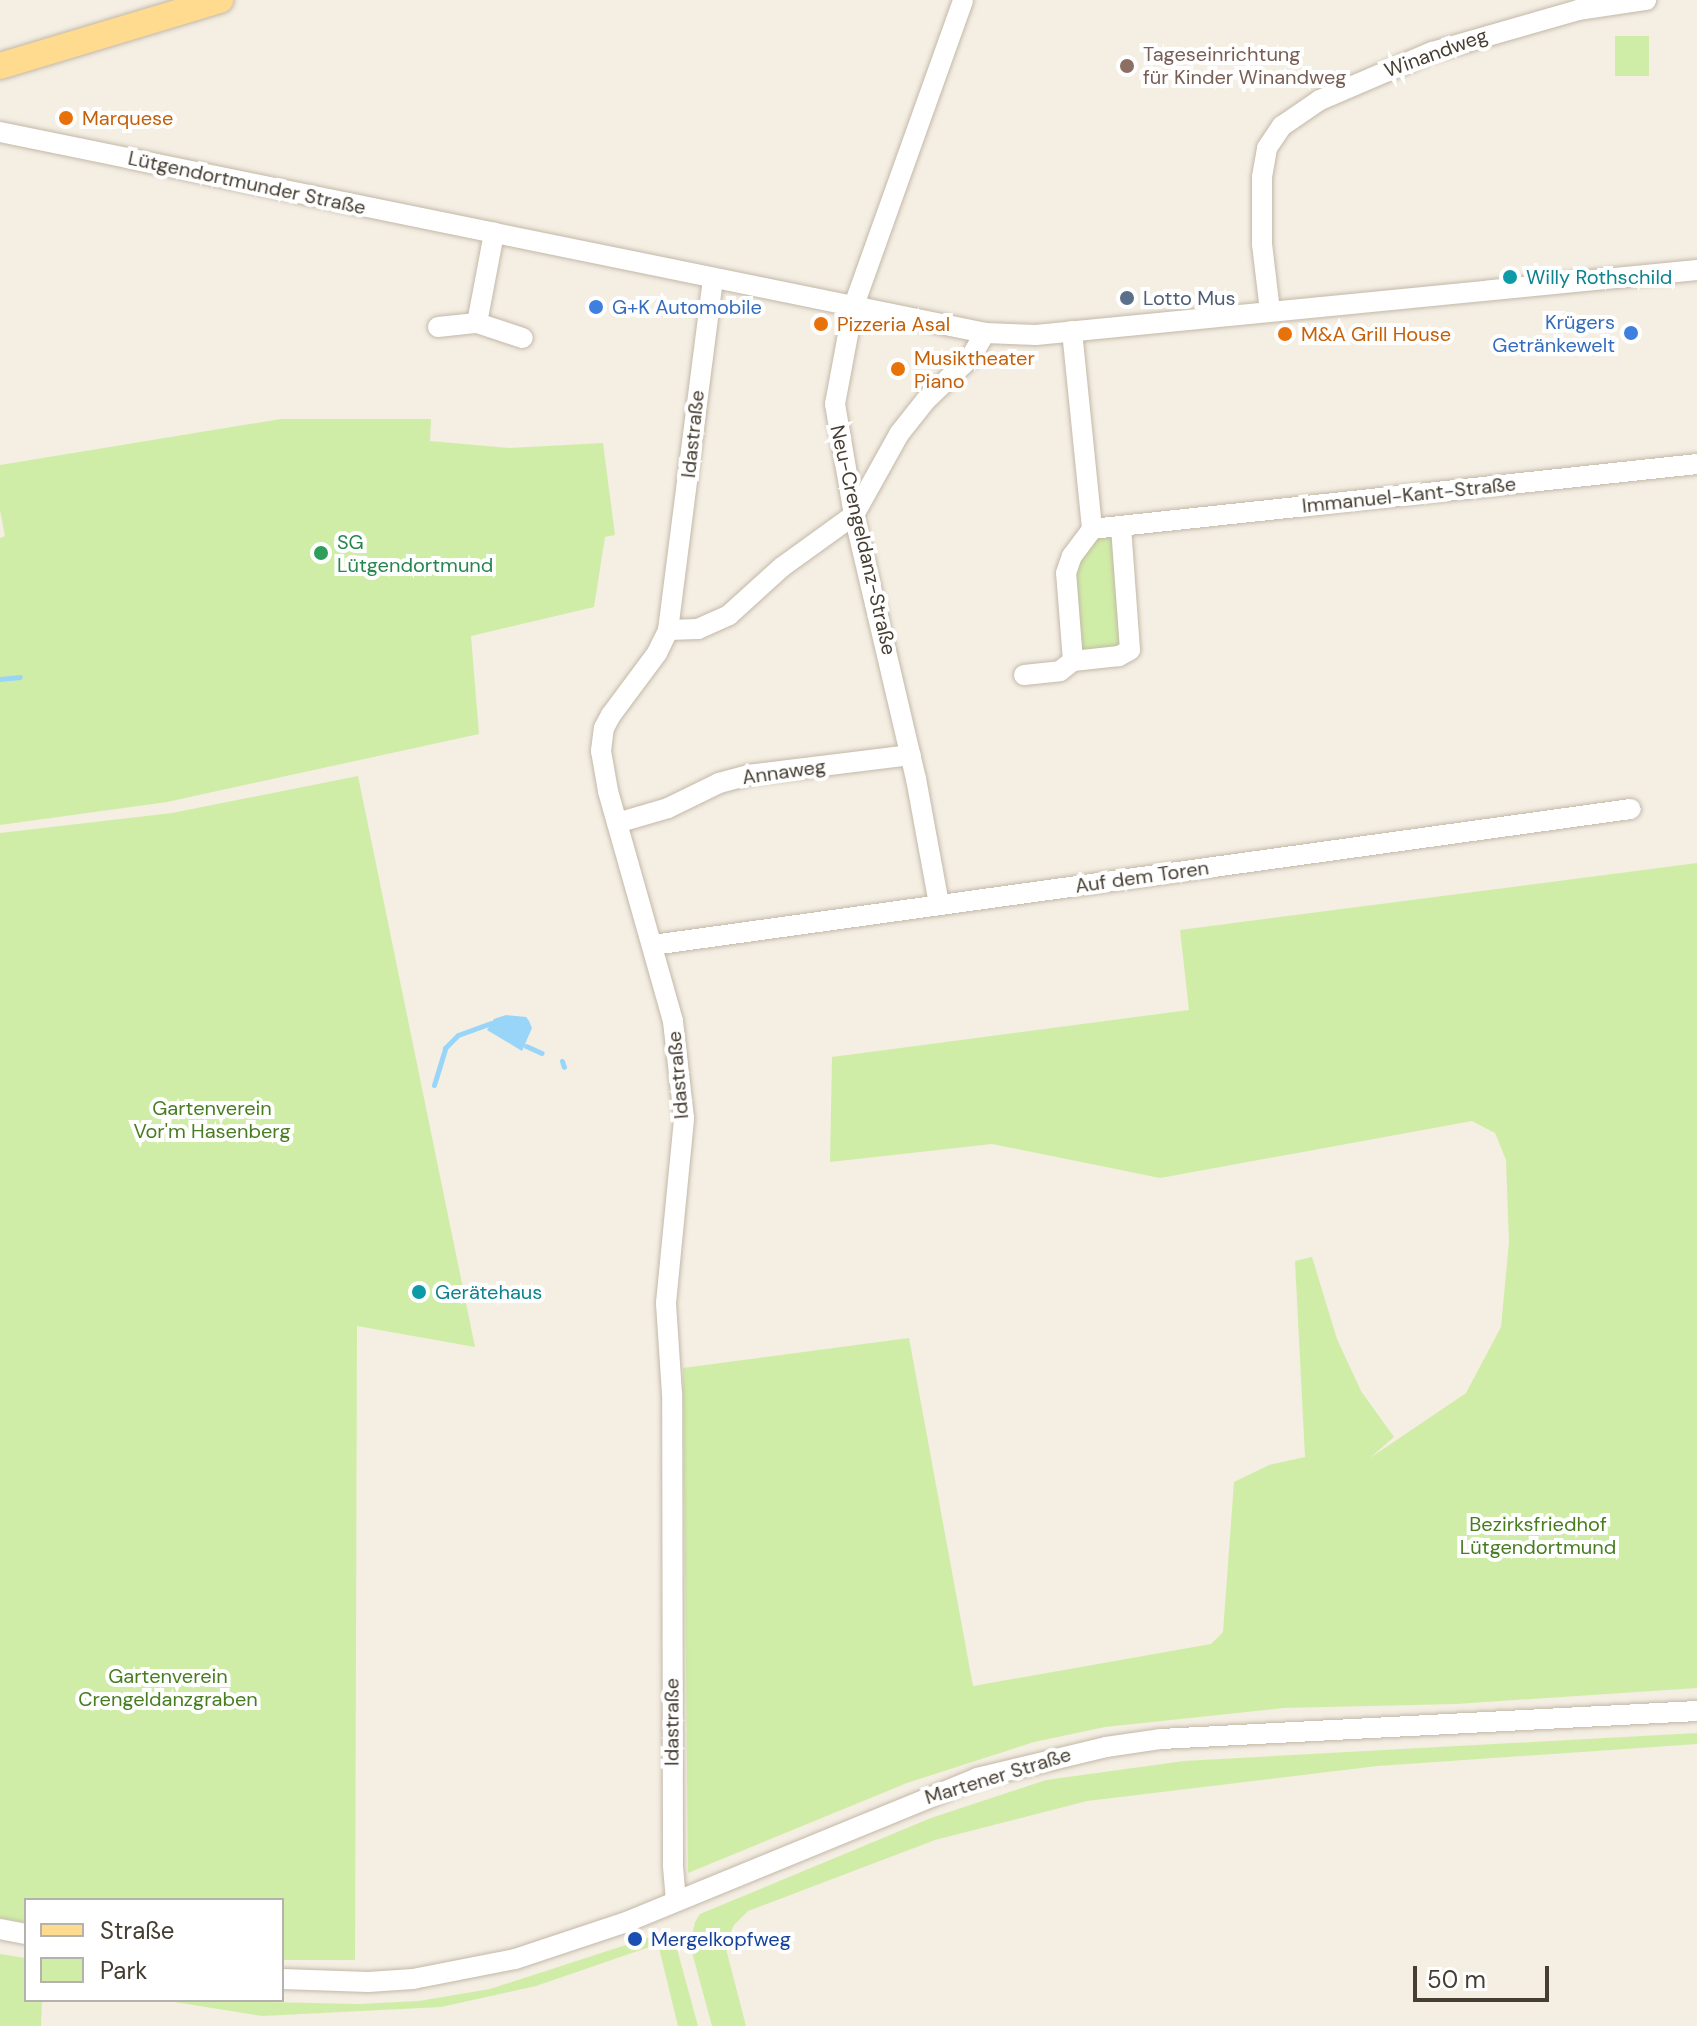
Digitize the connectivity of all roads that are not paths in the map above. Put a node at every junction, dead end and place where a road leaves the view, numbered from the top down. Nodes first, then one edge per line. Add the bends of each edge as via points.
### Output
1 (963, 0) edge
2 (1646, 0) edge
3 (216, 1) edge
4 (0, 66) edge
5 (0, 132) edge
6 (494, 233) junction
7 (1697, 270) edge
8 (713, 280) junction
9 (853, 308) junction
10 (1270, 311) junction
11 (477, 323) junction
12 (438, 327) dead end
13 (1072, 331) junction
14 (985, 333) junction
15 (523, 338) dead end
16 (844, 456) junction
17 (884, 458) junction
18 (1697, 464) edge
19 (854, 515) junction
20 (1121, 527) junction
21 (1092, 529) junction
22 (668, 630) junction
23 (1073, 661) junction
24 (1024, 675) dead end
25 (911, 755) junction
26 (1631, 809) dead end
27 (617, 823) junction
28 (939, 904) junction
29 (653, 945) junction
30 (1697, 1711) edge
31 (676, 1901) junction
32 (0, 1929) edge
33 (24, 1934) edge
34 (284, 1979) edge

1 - 9 street, Neu-Crengeldanz-Straße
2 - 10 street, Winandweg via 1578,10 1432,52 1320,100 1282,126 1267,148 1262,177
3 - 4 main road
5 - 6 street, Lütgendortmunder Straße
6 - 8 street, Lütgendortmunder Straße
6 - 11 street
7 - 10 street, Lütgendortmunder Straße
8 - 9 street, Lütgendortmunder Straße
8 - 22 street, Idastraße
9 - 14 street, Lütgendortmunder Straße
9 - 16 street, Neu-Crengeldanz-Straße via 835,388
10 - 13 street, Lütgendortmunder Straße
11 - 12 street
11 - 15 street
13 - 14 street, Lütgendortmunder Straße
13 - 21 street
14 - 17 street via 971,357 911,417
16 - 17 street via 865,469
16 - 19 street, Neu-Crengeldanz-Straße
17 - 19 street
18 - 20 street, Immanuel-Kant-Straße
19 - 22 street via 782,567 729,615 698,629
19 - 25 street, Neu-Crengeldanz-Straße
20 - 21 street, Immanuel-Kant-Straße
20 - 23 street via 1130,650
21 - 23 street via 1066,573
22 - 27 street, Idastraße via 604,728 603,771
23 - 24 street via 1060,671
25 - 27 street, Annaweg via 748,775
25 - 28 street, Neu-Crengeldanz-Straße
26 - 28 street, Auf dem Toren
27 - 29 street, Idastraße
28 - 29 street, Auf dem Toren
29 - 31 street, Idastraße via 673,1021 684,1118 666,1303 672,1394
30 - 31 street, Martener Straße via 1161,1739 1106,1747 977,1778
31 - 34 street, Martener Straße via 579,1939 463,1972 368,1982
32 - 33 street

